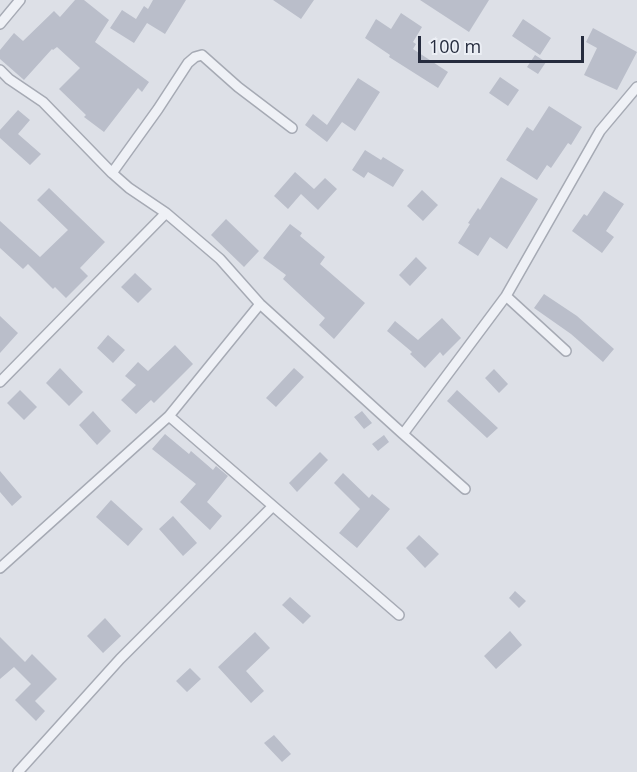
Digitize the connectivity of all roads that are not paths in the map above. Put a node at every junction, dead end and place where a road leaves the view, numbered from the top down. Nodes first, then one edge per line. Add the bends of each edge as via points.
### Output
1 (20, 0) edge
2 (0, 24) edge
3 (0, 70) edge
4 (637, 87) edge
5 (292, 128) dead end
6 (112, 173) junction
7 (166, 213) junction
8 (506, 296) junction
9 (260, 304) junction
10 (566, 351) dead end
11 (0, 382) edge
12 (170, 416) junction
13 (403, 434) junction
14 (465, 489) dead end
15 (272, 507) junction
16 (0, 568) edge
17 (399, 615) dead end
18 (18, 772) edge

1 - 2 street
3 - 6 street via 43,102
4 - 8 street via 600,131
5 - 6 street via 202,56 195,57
6 - 7 street
7 - 9 street via 220,259
7 - 11 street
8 - 10 street
8 - 13 street
9 - 12 street
9 - 13 street
12 - 15 street
12 - 16 street
13 - 14 street
15 - 17 street
15 - 18 street via 120,659

